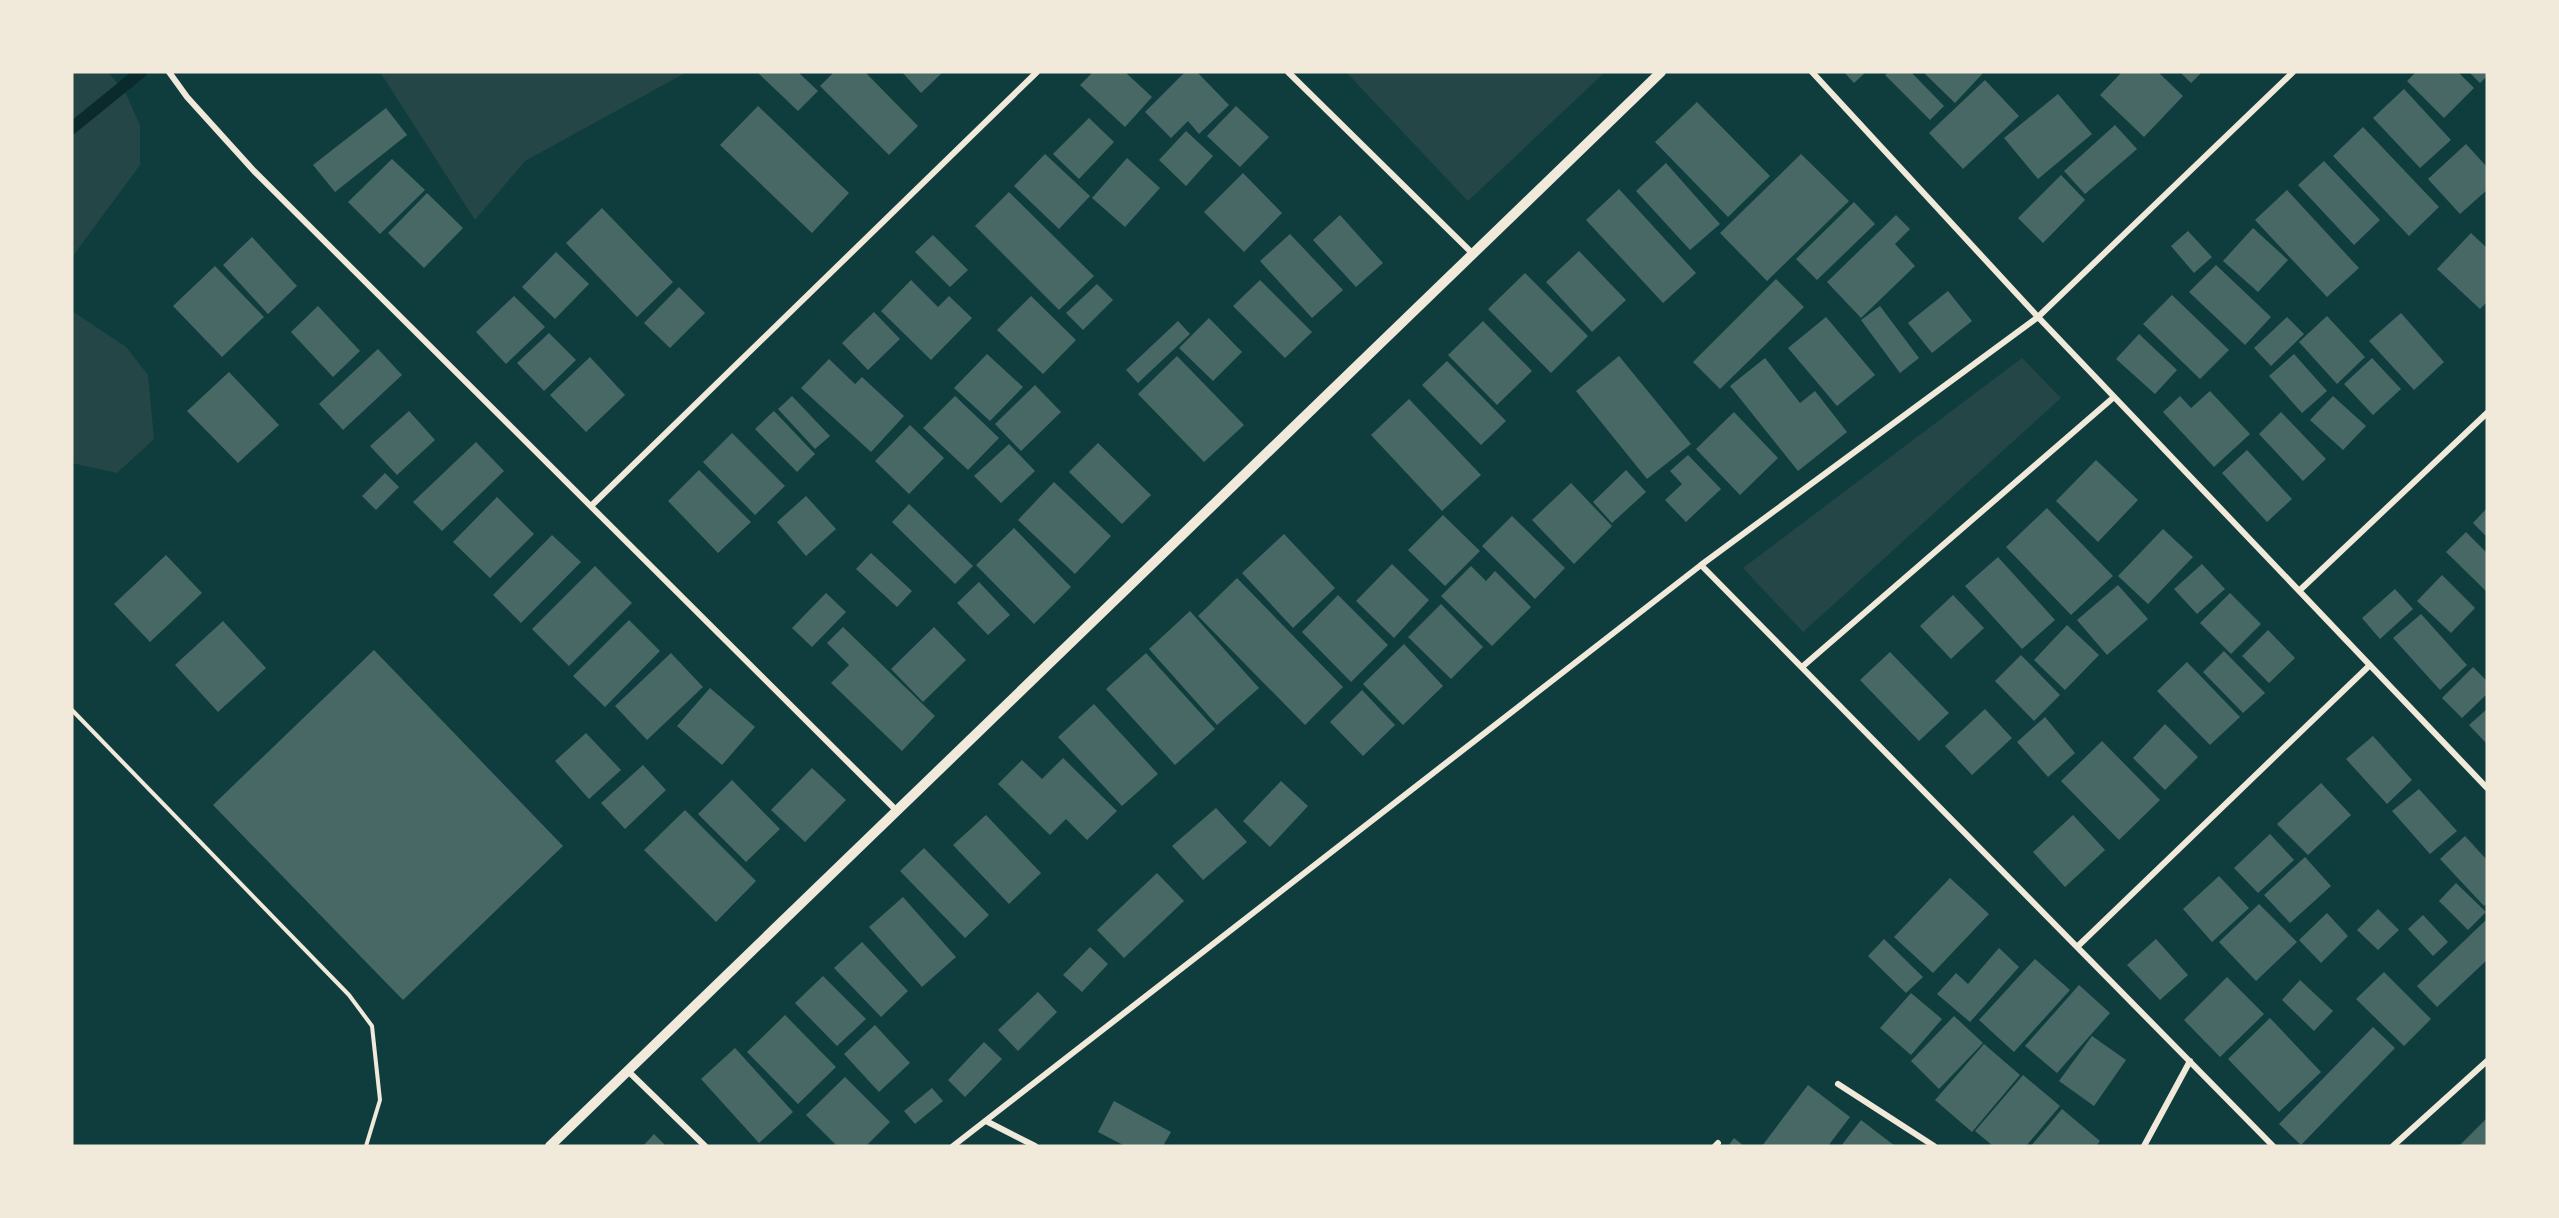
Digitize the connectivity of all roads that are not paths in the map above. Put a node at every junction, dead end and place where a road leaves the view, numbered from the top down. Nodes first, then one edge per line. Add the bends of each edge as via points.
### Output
1 (169, 72) edge
2 (1037, 72) edge
3 (1288, 72) edge
4 (1661, 72) edge
5 (1812, 72) edge
6 (2293, 72) edge
7 (1473, 254) junction
8 (2038, 317) junction
9 (2114, 397) junction
10 (2487, 413) edge
11 (591, 506) junction
12 (1701, 565) junction
13 (2299, 591) junction
14 (2370, 665) junction
15 (1802, 667) junction
16 (2487, 788) edge
17 (897, 811) junction
18 (2077, 947) junction
19 (2190, 1061) junction
20 (2487, 1061) edge
21 (628, 1071) junction
22 (1838, 1084) dead end
23 (986, 1121) junction
24 (550, 1146) edge
25 (705, 1146) edge
26 (953, 1146) edge
27 (1035, 1146) edge
28 (1934, 1146) edge
29 (2144, 1146) edge
30 (2273, 1146) edge
31 (2393, 1146) edge

1 - 11 street via 254,171
2 - 11 street
3 - 7 street
4 - 7 street
5 - 8 street
6 - 8 street
7 - 17 street
8 - 9 street
8 - 12 street
9 - 13 street
9 - 15 street
10 - 13 street
11 - 17 street
12 - 15 street
12 - 23 street
13 - 14 street
14 - 16 street
14 - 18 street
15 - 18 street
17 - 21 street
18 - 19 street
19 - 29 street
19 - 30 street
20 - 31 street
21 - 24 street
21 - 25 street
22 - 28 street
23 - 26 street
23 - 27 street

